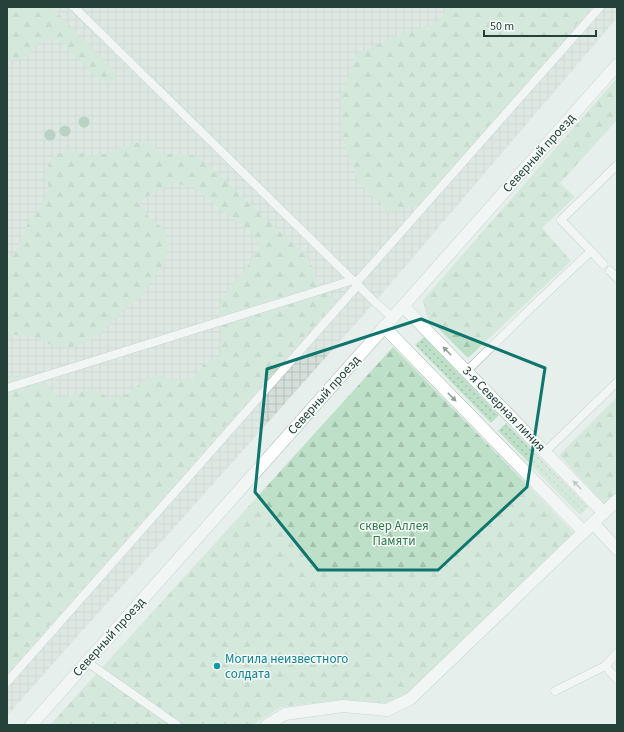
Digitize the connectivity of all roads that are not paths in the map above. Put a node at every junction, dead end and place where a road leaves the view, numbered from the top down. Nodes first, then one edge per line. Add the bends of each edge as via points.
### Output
1 (74, 7) edge
2 (600, 7) edge
3 (617, 65) edge
4 (617, 165) edge
5 (591, 251) junction
6 (603, 264) dead end
7 (610, 271) dead end
8 (617, 278) edge
9 (356, 283) junction
10 (403, 306) junction
11 (392, 318) junction
12 (384, 327) junction
13 (467, 371) junction
14 (617, 382) edge
15 (7, 388) edge
16 (545, 452) junction
17 (617, 500) edge
18 (604, 513) junction
19 (593, 523) junction
20 (584, 532) junction
21 (617, 549) edge
22 (617, 653) edge
23 (87, 662) junction
24 (605, 666) junction
25 (617, 679) edge
26 (7, 682) edge
27 (555, 691) dead end
28 (31, 725) edge
29 (177, 725) edge
30 (267, 725) edge

1 - 9 lane
2 - 9 lane
3 - 10 street, Северный проезд
4 - 5 lane via 561,220
5 - 6 lane
5 - 13 lane
7 - 8 lane
9 - 11 lane
9 - 15 lane
9 - 26 lane
10 - 11 street, Северный проезд
13 -> 10 street, 3-я Северная линия
11 - 12 street, Северный проезд
12 -> 20 street
12 - 23 street, Северный проезд
13 - 16 street, 3-я Северная линия
14 - 16 lane
18 -> 16 street, 3-я Северная линия
17 - 18 street
18 - 19 street
19 - 20 street
19 - 21 street
20 - 30 street via 410,699 388,710 343,706 285,714
22 - 24 lane
23 - 28 street, Северный проезд
23 - 29 lane
24 - 25 lane
24 - 27 lane

